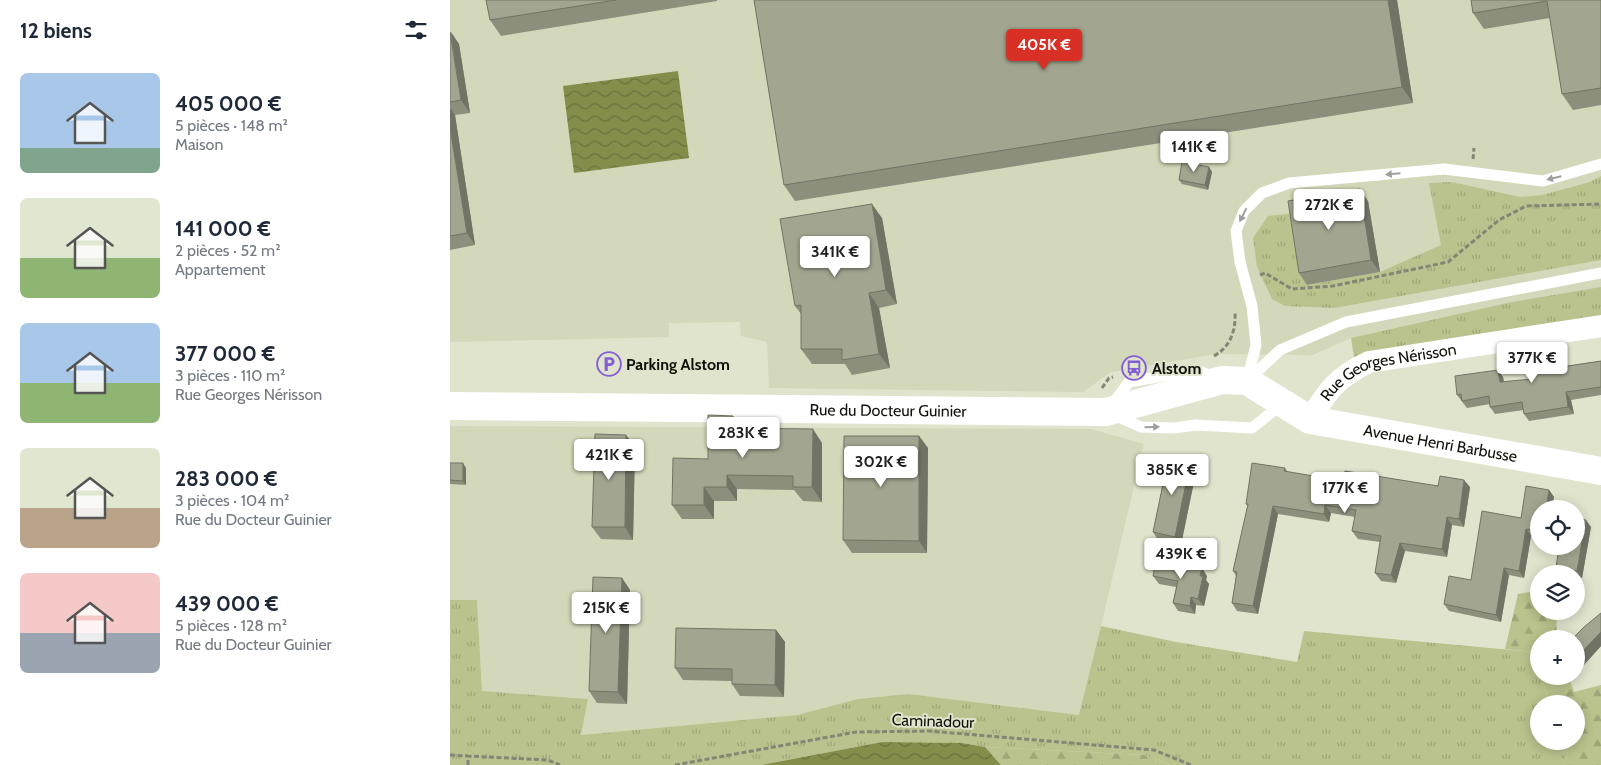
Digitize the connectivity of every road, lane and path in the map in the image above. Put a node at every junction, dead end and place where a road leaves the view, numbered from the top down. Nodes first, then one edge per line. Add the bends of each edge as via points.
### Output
1 (1601, 164) edge
2 (1601, 204) edge
3 (1601, 273) edge
4 (1245, 278) junction
5 (1235, 308) dead end
6 (1601, 326) edge
7 (1226, 373) junction
8 (1118, 376) dead end
9 (1103, 402) junction
10 (1283, 403) junction
11 (450, 406) edge
12 (1310, 420) junction
13 (1601, 471) edge
14 (450, 754) edge
15 (468, 756) junction
16 (468, 765) edge
17 (560, 765) edge
18 (675, 765) edge
19 (1191, 765) edge

1 -> 4 lane via 1543,181 1444,169 1289,184 1262,193 1244,211 1236,231
2 - 4 path via 1526,206 1499,220 1448,262 1396,273 1333,286 1292,289 1265,273
3 - 7 lane via 1346,322
4 - 7 lane via 1256,344
5 - 7 path via 1235,325 1228,344 1216,356
6 - 12 street, Rue Georges Nérisson via 1369,362 1351,371 1327,392
7 - 9 main road, Rue du Docteur Guinier
7 - 10 main road
8 - 9 path via 1109,378
9 -> 10 lane via 1141,427 1174,428 1196,425 1252,428
9 - 11 main road, Rue du Docteur Guinier
10 - 12 main road, Avenue Henri Barbusse
12 - 13 main road, Avenue Henri Barbusse
14 - 15 path
15 - 16 path
15 - 17 path via 548,760
18 - 19 path, Caminadour via 856,732 928,731 1154,750

